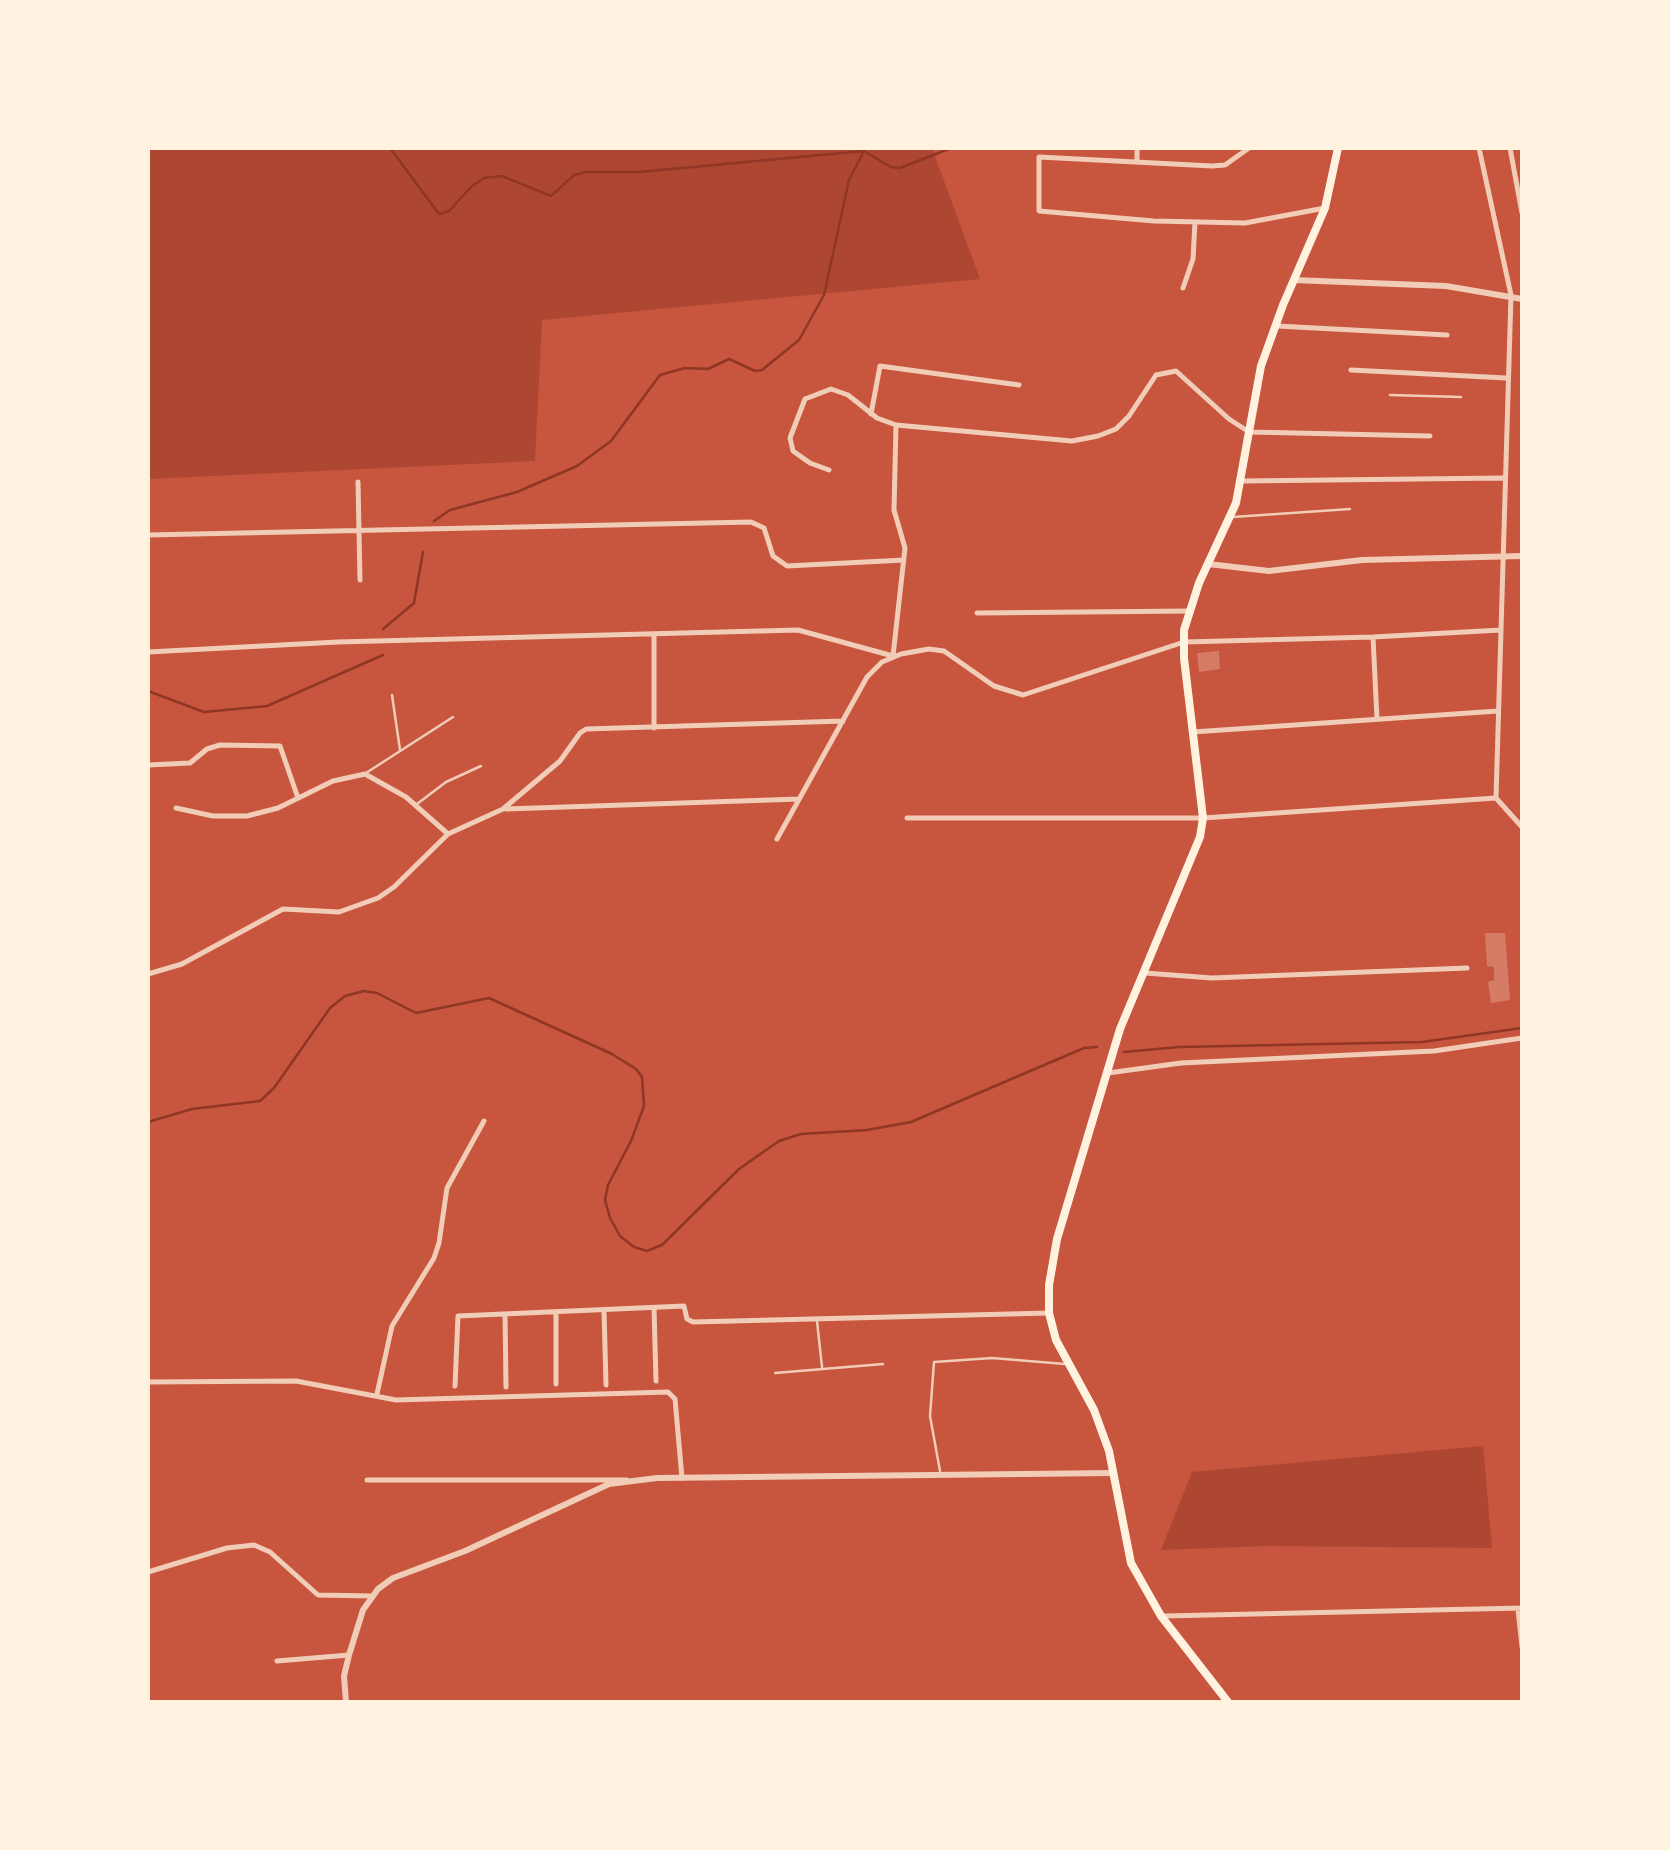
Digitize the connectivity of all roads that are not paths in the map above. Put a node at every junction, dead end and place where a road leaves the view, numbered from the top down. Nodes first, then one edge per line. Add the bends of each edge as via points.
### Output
1 (1137, 148) edge
2 (1248, 148) edge
3 (1338, 148) edge
4 (1479, 148) edge
5 (1510, 148) edge
6 (1137, 162) junction
7 (1325, 208) junction
8 (1522, 213) edge
9 (1195, 222) junction
10 (1293, 280) junction
11 (1183, 288) dead end
12 (1511, 296) junction
13 (1522, 299) edge
14 (1274, 326) junction
15 (1447, 336) dead end
16 (1351, 370) dead end
17 (1506, 378) junction
18 (1019, 385) dead end
19 (1390, 395) dead end
20 (1461, 396) dead end
21 (872, 414) junction
22 (896, 426) junction
23 (1249, 432) junction
24 (1430, 436) dead end
25 (829, 470) dead end
26 (1503, 478) junction
27 (1242, 481) junction
28 (358, 482) dead end
29 (1350, 509) dead end
30 (1231, 517) junction
31 (359, 530) junction
32 (148, 535) edge
33 (1501, 556) junction
34 (1522, 556) edge
35 (904, 560) junction
36 (1208, 564) junction
37 (360, 580) dead end
38 (1188, 611) junction
39 (977, 613) dead end
40 (1500, 630) junction
41 (654, 634) junction
42 (1372, 637) junction
43 (1184, 642) junction
44 (148, 652) edge
45 (893, 656) junction
46 (392, 694) dead end
47 (1498, 711) junction
48 (452, 717) dead end
49 (1377, 719) junction
50 (843, 721) junction
51 (654, 728) junction
52 (1193, 732) junction
53 (400, 752) junction
54 (148, 765) edge
55 (480, 766) dead end
56 (364, 774) junction
57 (298, 798) junction
58 (1496, 798) junction
59 (799, 799) junction
60 (416, 805) junction
61 (176, 808) dead end
62 (503, 809) junction
63 (907, 818) dead end
64 (1203, 818) junction
65 (1522, 828) edge
66 (448, 834) junction
67 (777, 838) dead end
68 (1467, 968) dead end
69 (1142, 973) junction
70 (148, 974) edge
71 (1522, 1038) edge
72 (1107, 1073) junction
73 (484, 1121) dead end
74 (654, 1308) junction
75 (604, 1310) junction
76 (556, 1312) junction
77 (1049, 1313) junction
78 (505, 1314) junction
79 (817, 1319) junction
80 (884, 1364) dead end
81 (1067, 1364) junction
82 (822, 1369) junction
83 (774, 1373) dead end
84 (656, 1381) dead end
85 (148, 1382) edge
86 (556, 1384) dead end
87 (606, 1385) dead end
88 (455, 1386) dead end
89 (506, 1386) dead end
90 (377, 1394) junction
91 (1114, 1472) junction
92 (941, 1474) junction
93 (682, 1478) junction
94 (367, 1480) dead end
95 (630, 1480) junction
96 (148, 1572) edge
97 (372, 1596) junction
98 (1520, 1608) edge
99 (1160, 1616) junction
100 (1522, 1647) edge
101 (348, 1655) junction
102 (277, 1661) dead end
103 (346, 1702) edge
104 (1228, 1702) edge

1 - 6 street
2 - 6 street via 1225,166
3 - 7 main road
4 - 12 street
5 - 8 street
6 - 9 street via 1039,157 1039,211
7 - 9 street via 1258,222
7 - 10 main road
9 - 11 street
10 - 12 street via 1446,286
10 - 14 main road
12 - 13 street
12 - 17 street
14 - 15 street
14 - 23 main road
16 - 17 street
17 - 26 street
18 - 21 street via 880,366
19 - 20 lane
21 - 22 street
21 - 25 street via 836,390 804,399 790,445
22 - 23 street via 1049,441 1098,436 1124,422 1151,381 1168,371 1182,374
22 - 35 street via 894,510
23 - 24 street
23 - 27 main road
26 - 27 street
26 - 33 street
27 - 30 main road
28 - 31 street
29 - 30 lane
30 - 36 main road
31 - 32 street
31 - 35 street via 751,522 764,528 783,565
31 - 37 street
33 - 34 street
33 - 36 street via 1269,571
33 - 40 street
35 - 45 street
36 - 38 main road
38 - 39 street
38 - 43 main road
40 - 42 street
40 - 47 street
41 - 44 street
41 - 45 street via 806,630
41 - 51 street
42 - 43 street
42 - 49 street
43 - 45 street via 1023,695 994,686 938,648
43 - 52 main road
45 - 50 street via 872,671
46 - 53 lane
47 - 49 street
47 - 58 street
48 - 53 lane
49 - 52 street
50 - 51 street
50 - 59 street
51 - 62 street via 586,730
52 - 64 main road
53 - 56 lane
54 - 57 street via 190,763 220,745 280,746
55 - 60 lane
56 - 57 street
56 - 60 street
57 - 61 street via 234,818
58 - 64 street
58 - 65 street
59 - 62 street
59 - 67 street
60 - 66 street
62 - 66 street
63 - 64 street
64 - 69 main road via 1195,853
66 - 70 street via 378,898 340,912 283,909 182,964
68 - 69 street via 1212,978
69 - 72 main road
71 - 72 street via 1434,1051
72 - 77 main road via 1052,1255
73 - 90 street via 447,1188 434,1258 392,1326
74 - 75 street
74 - 79 street via 684,1306 693,1322
74 - 84 street
75 - 76 street
75 - 87 street
76 - 78 street
76 - 86 street
77 - 79 street
77 - 81 main road
78 - 88 street via 458,1316
78 - 89 street
79 - 82 lane
80 - 82 lane
81 - 91 main road via 1100,1423
81 - 92 lane via 934,1362 930,1416
82 - 83 lane
85 - 90 street via 284,1380
90 - 93 street via 396,1400 668,1392 676,1400
91 - 92 street
91 - 99 main road via 1131,1563
92 - 93 street
93 - 95 street
94 - 95 street
95 - 97 street via 602,1486 401,1575
96 - 97 street via 254,1545 318,1594
97 - 101 street
98 - 99 street
98 - 100 street
99 - 104 main road
101 - 102 street
101 - 103 street

